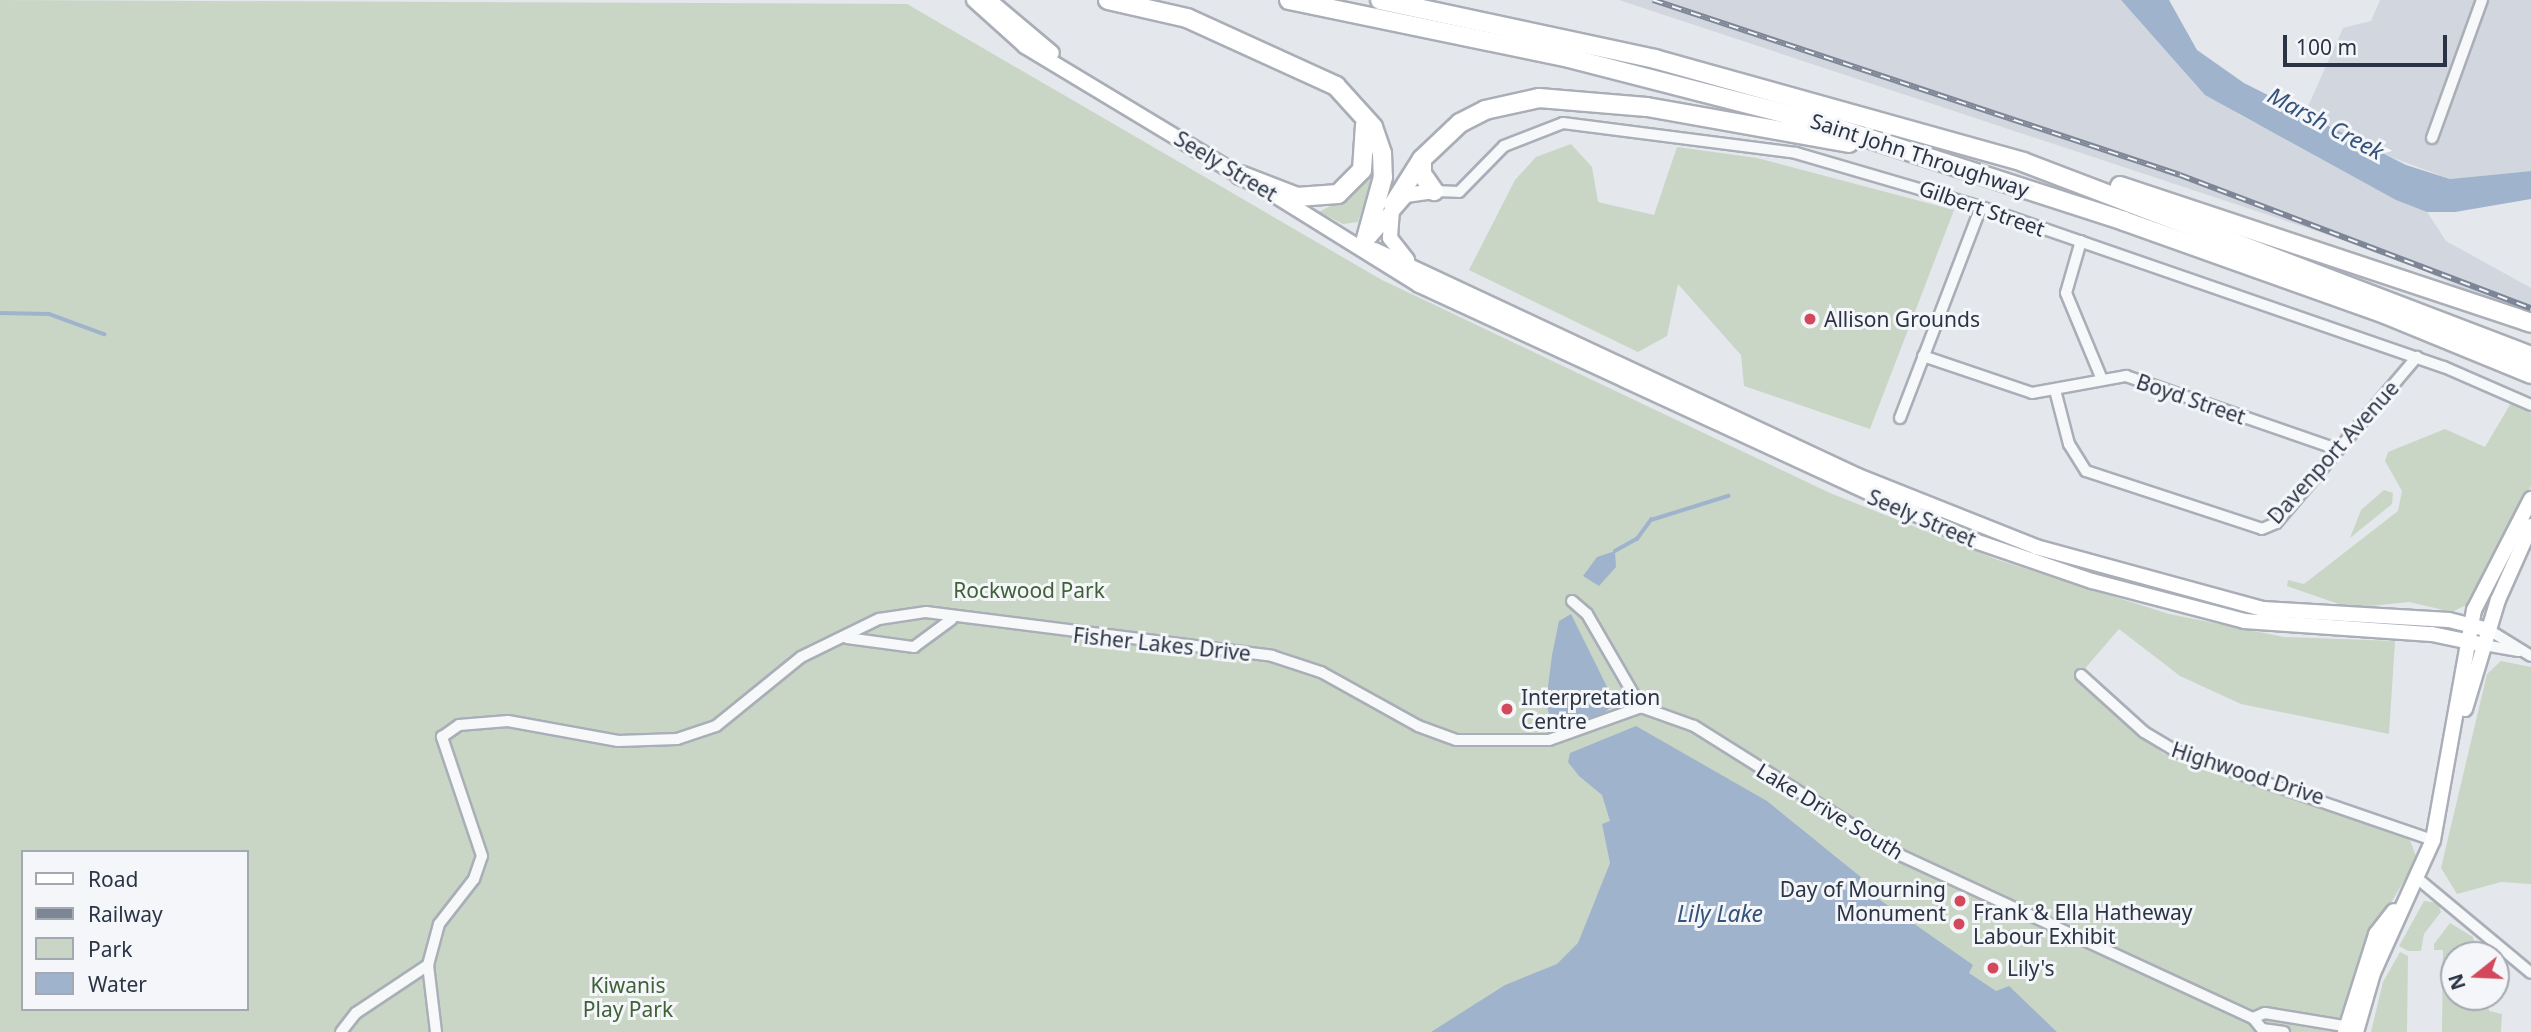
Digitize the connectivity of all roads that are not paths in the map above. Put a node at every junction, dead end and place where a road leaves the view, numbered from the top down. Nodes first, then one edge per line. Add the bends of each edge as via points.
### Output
1 (974, 0) edge
2 (989, 0) edge
3 (1108, 0) edge
4 (1289, 0) edge
5 (1380, 0) edge
6 (1413, 0) edge
7 (2482, 0) edge
8 (1489, 20) junction
9 (1028, 41) junction
10 (1359, 108) junction
11 (2432, 138) dead end
12 (1422, 159) junction
13 (2023, 162) junction
14 (1954, 167) junction
15 (1240, 175) junction
16 (1434, 191) junction
17 (1393, 205) junction
18 (1981, 207) junction
19 (2081, 242) junction
20 (1363, 246) junction
21 (1408, 261) junction
22 (2531, 323) edge
23 (1923, 356) junction
24 (2531, 356) edge
25 (2417, 357) junction
26 (2531, 374) edge
27 (2101, 377) junction
28 (2055, 390) junction
29 (2531, 405) edge
30 (1900, 418) dead end
31 (2337, 449) junction
32 (2531, 499) edge
33 (2531, 526) edge
34 (1572, 601) dead end
35 (952, 619) junction
36 (2470, 623) junction
37 (2488, 630) junction
38 (847, 638) junction
39 (2467, 641) junction
40 (2484, 645) junction
41 (2528, 654) edge
42 (2081, 675) dead end
43 (1641, 707) junction
44 (2455, 744) junction
45 (2433, 840) junction
46 (2417, 878) junction
47 (428, 965) junction
48 (2531, 973) edge
49 (2253, 1018) junction
50 (2351, 1029) edge
51 (341, 1032) edge
52 (436, 1032) edge
53 (2284, 1032) edge

1 - 9 main road, Seely Street
2 - 9 main road, Seely Street
3 - 10 highway via 1187,18 1249,42 1336,86
4 - 14 highway, Saint John Throughway via 1732,98
5 - 8 highway, Saint John Throughway
6 - 8 highway
7 - 11 street
8 - 13 highway, Saint John Throughway via 1749,83
9 - 15 main road, Seely Street
10 - 15 highway via 1368,150 1363,170 1338,194 1297,197
10 - 20 highway via 1373,127 1383,177
12 - 14 highway via 1485,110 1539,98 1745,122
12 - 16 highway via 1422,174
12 - 17 highway
13 - 22 highway via 2168,200
13 - 24 highway, Saint John Throughway
14 - 26 highway, Saint John Throughway via 2336,296
15 - 20 main road, Seely Street
16 - 17 main road via 1406,195
16 - 18 street, Gilbert Street via 1459,192 1511,142 1541,128 1576,122 1796,153
17 - 20 main road
17 - 21 main road via 1391,237
18 - 19 street, Gilbert Street
18 - 23 street
19 - 25 street, Gilbert Street
19 - 27 street via 2066,293
20 - 21 main road, Seely Street
20 - 39 main road, Seely Street via 1419,285 1795,462 1996,549 2253,623
21 - 36 main road, Seely Street via 1858,476 2035,547 2280,612
23 - 28 street, Boyd Street via 2029,392
23 - 30 street
25 - 29 street, Gilbert Street
25 - 31 street, Davenport Avenue
27 - 28 street, Boyd Street
27 - 31 street, Boyd Street via 2126,376
28 - 31 street, Davenport Avenue via 2069,444 2086,471 2252,529 2276,523
32 - 36 main road
33 - 37 main road
34 - 43 street via 1587,614
35 - 38 street, Fisher Lakes Drive via 936,613 889,616
35 - 38 street via 914,647
35 - 43 street, Fisher Lakes Drive via 1272,656 1321,672 1418,726 1456,740 1549,740
36 - 37 main road, Seely Street
36 - 39 main road
37 - 40 main road
37 - 41 street, Seely Street
38 - 47 street, Fisher Lakes Drive via 789,664 716,726 677,739 618,741 508,721 447,728 445,749 482,856 474,879 439,924
39 - 40 main road, Seely Street
39 - 44 main road
40 - 41 street, Seely Street
40 - 44 main road
42 - 45 street, Highwood Drive via 2144,732 2177,752
43 - 49 street, Lake Drive South via 1694,726 1900,855
44 - 45 main road
45 - 46 main road
46 - 48 street
46 - 50 main road via 2376,934
47 - 51 street via 356,1013
47 - 52 street, Fisher Lakes Drive
49 - 50 street, Lake Drive South via 2265,1013
49 - 53 street, Lake Drive South via 2262,1028

